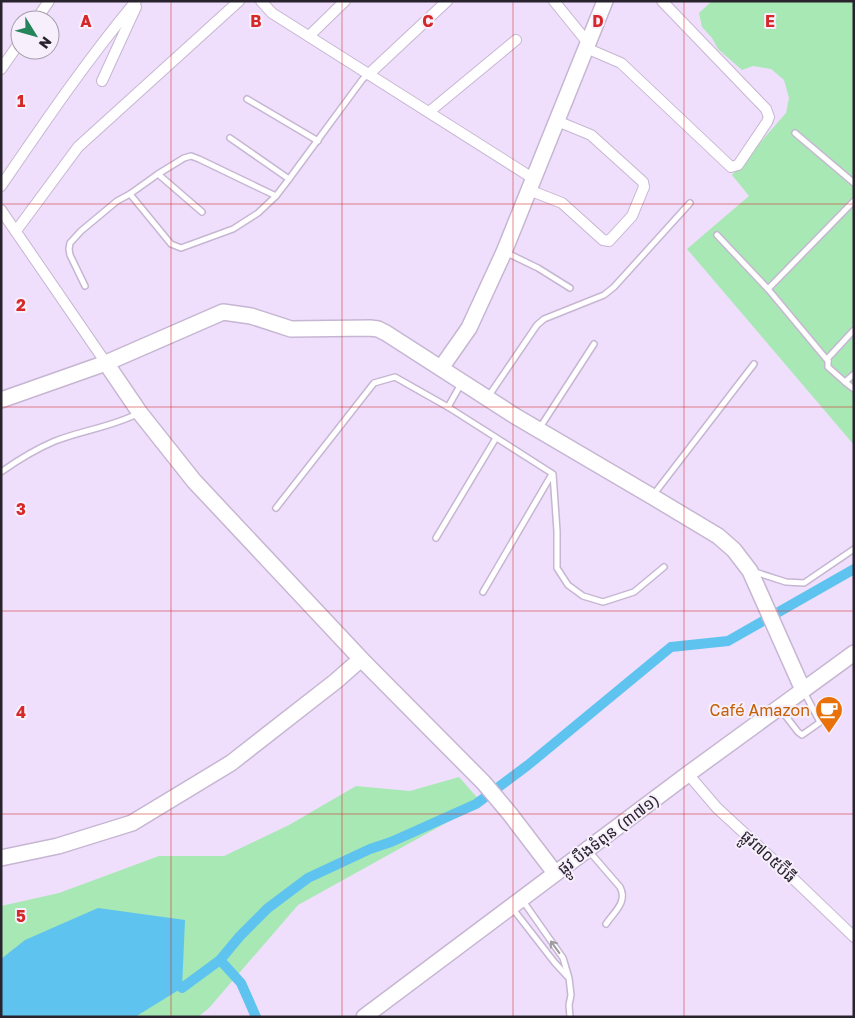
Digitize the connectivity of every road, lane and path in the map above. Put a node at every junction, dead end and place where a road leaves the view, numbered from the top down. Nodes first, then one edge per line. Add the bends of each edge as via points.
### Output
1 (137, 1) edge
2 (239, 1) edge
3 (261, 1) edge
4 (345, 1) edge
5 (447, 1) edge
6 (554, 1) edge
7 (604, 1) edge
8 (662, 1) edge
9 (309, 36) junction
10 (516, 40) dead end
11 (587, 46) junction
12 (10, 56) edge
13 (1, 69) edge
14 (369, 74) junction
15 (102, 81) dead end
16 (247, 99) dead end
17 (429, 112) junction
18 (557, 121) junction
19 (795, 133) dead end
20 (230, 138) dead end
21 (318, 141) junction
22 (158, 174) junction
23 (289, 179) junction
24 (854, 183) edge
25 (532, 184) junction
26 (1, 186) edge
27 (130, 194) junction
28 (276, 196) junction
29 (854, 201) edge
30 (690, 203) dead end
31 (1, 210) edge
32 (202, 212) dead end
33 (16, 231) junction
34 (716, 235) dead end
35 (504, 252) junction
36 (85, 286) dead end
37 (570, 288) dead end
38 (768, 289) junction
39 (854, 330) edge
40 (594, 344) dead end
41 (828, 361) junction
42 (106, 363) junction
43 (754, 364) dead end
44 (441, 368) junction
45 (854, 374) edge
46 (462, 382) junction
47 (846, 382) junction
48 (854, 390) edge
49 (487, 398) junction
50 (1, 400) edge
51 (448, 407) junction
52 (140, 413) junction
53 (538, 430) junction
54 (496, 438) junction
55 (1, 472) edge
56 (553, 474) junction
57 (653, 497) junction
58 (276, 508) dead end
59 (436, 538) dead end
60 (854, 549) edge
61 (664, 567) dead end
62 (750, 570) junction
63 (483, 592) dead end
64 (854, 653) edge
65 (361, 659) junction
66 (803, 690) junction
67 (779, 707) junction
68 (688, 774) junction
69 (587, 850) junction
70 (1, 858) edge
71 (555, 873) junction
72 (516, 903) junction
73 (606, 924) dead end
74 (852, 933) edge
75 (569, 978) junction
76 (368, 1015) edge
77 (570, 1017) edge

1 - 15 street
1 - 26 street via 106,38
2 - 33 street via 78,147
3 - 9 street via 272,13
4 - 9 street
5 - 14 street
6 - 11 street
7 - 11 street
8 - 11 street via 766,109 769,118 738,165 731,167 621,63
9 - 14 street
10 - 17 street
11 - 18 street
12 - 13 street
14 - 17 street
14 - 21 lane
16 - 21 lane
17 - 25 street
18 - 25 street
18 - 25 street via 591,134 644,182 644,187 632,216 609,240 603,240 562,203
19 - 24 lane
20 - 23 lane
21 - 23 lane
22 - 27 lane
22 - 28 lane via 191,156
22 - 32 lane
23 - 28 lane
25 - 35 street
27 - 28 lane via 171,244 181,248 233,228 258,213
27 - 36 lane via 70,243 70,255
29 - 38 lane
30 - 49 lane via 604,295 537,324
31 - 33 street
33 - 42 street
34 - 38 lane
35 - 37 lane
35 - 44 street via 469,328
38 - 41 lane
39 - 41 lane
40 - 53 lane
41 - 47 lane via 828,367
42 - 44 street via 224,312 251,316 291,329 378,330
42 - 50 street
42 - 52 street
43 - 57 lane
44 - 46 street
45 - 47 lane
46 - 49 street
46 - 51 lane
47 - 48 lane
49 - 53 street
51 - 54 lane
51 - 58 lane via 395,377 374,383
52 - 55 lane via 125,421 56,441
52 - 65 street via 194,481
53 - 57 street
54 - 56 lane
54 - 59 lane
56 - 61 lane via 557,568 568,585 583,596 603,602 634,592
56 - 63 lane
57 - 62 street via 718,536
60 - 62 lane via 804,583 786,582
62 - 66 street
64 - 66 street, ផ្លូវ បឹងទំពុន (៣៧១)
65 - 70 street via 232,763 132,823 58,846
65 - 71 street via 484,783
66 - 67 street, ផ្លូវ បឹងទំពុន (៣៧១)
66 - 67 lane via 819,723 802,734
67 - 68 street, ផ្លូវ បឹងទំពុន (៣៧១)
68 - 69 street, ផ្លូវ បឹងទំពុន (៣៧១)
68 - 74 street, ផ្លូវ៧០៥ប៊ីធី via 717,808
69 - 71 street, ផ្លូវ បឹងទំពុន (៣៧១)
69 - 73 lane via 623,894 623,901
71 - 72 street, ផ្លូវ បឹងទំពុន (៣៧១)
72 - 75 lane via 555,963
75 -> 72 lane via 563,958
72 - 76 street, ផ្លូវ បឹងទំពុន (៣៧១)
75 - 77 lane

